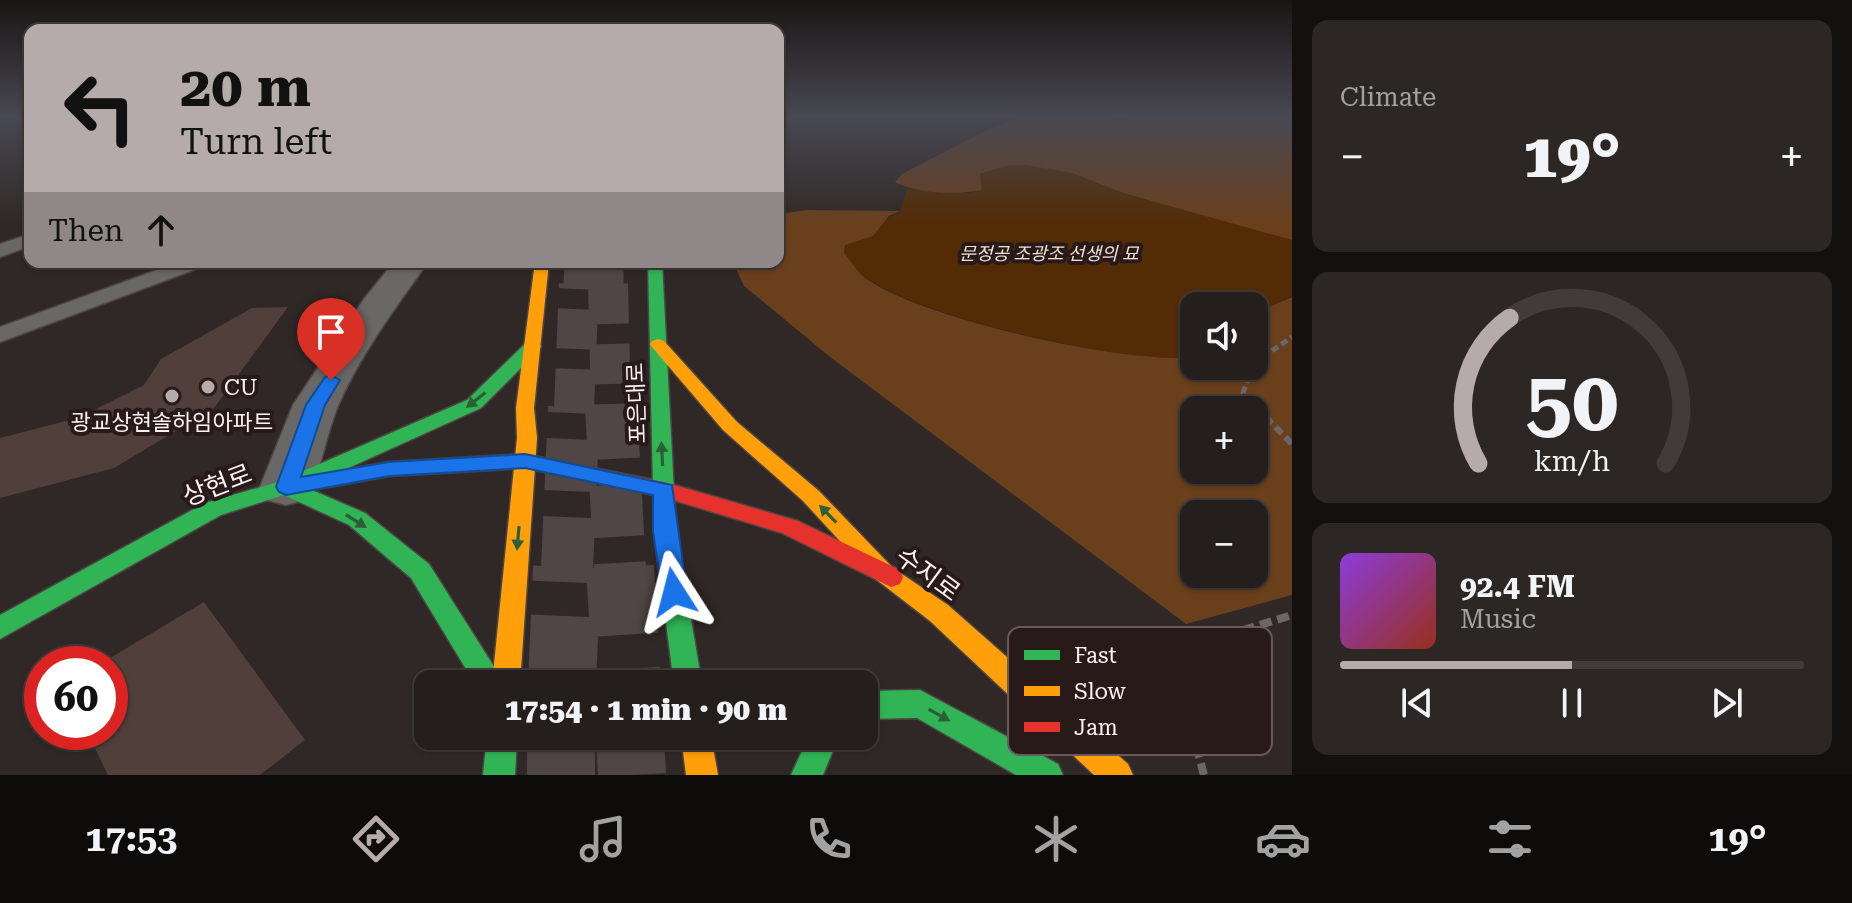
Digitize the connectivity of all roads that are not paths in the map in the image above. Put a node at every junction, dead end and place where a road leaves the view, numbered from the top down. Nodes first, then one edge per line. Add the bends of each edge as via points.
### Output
1 (24, 242) edge
2 (0, 251) edge
3 (181, 268) edge
4 (407, 268) edge
5 (541, 268) edge
6 (655, 268) edge
7 (0, 335) edge
8 (658, 344) junction
9 (533, 346) junction
10 (525, 461) junction
11 (286, 487) junction
12 (664, 490) junction
13 (882, 570) junction
14 (0, 628) edge
15 (482, 670) edge
16 (507, 670) edge
17 (686, 670) edge
18 (1008, 676) edge
19 (878, 705) edge
20 (501, 750) edge
21 (698, 750) edge
22 (818, 750) edge
23 (1008, 753) edge
24 (1011, 755) edge
25 (1095, 755) edge
26 (499, 775) edge
27 (702, 775) edge
28 (807, 775) edge
29 (1047, 775) edge
30 (1117, 775) edge

1 - 2 lane
3 - 7 lane
4 - 11 street via 316,405
5 - 9 main road
6 - 8 main road, 포은대로
12 -> 8 main road, 포은대로
13 -> 8 main road via 811,496 730,426
9 - 10 main road
9 -> 11 main road via 474,404
10 - 11 main road, 상현로 via 389,469
10 - 12 main road, 상현로
10 -> 16 main road
11 - 14 main road, 상현로 via 213,509
11 -> 15 main road via 357,519 420,571
12 - 13 main road, 수지로 via 790,527
12 - 17 main road, 포은대로
13 - 18 main road, 수지로
19 -> 23 main road via 920,704
20 - 26 main road
21 - 27 main road
22 - 28 main road
24 -> 29 main road
25 - 30 main road, 수지로

